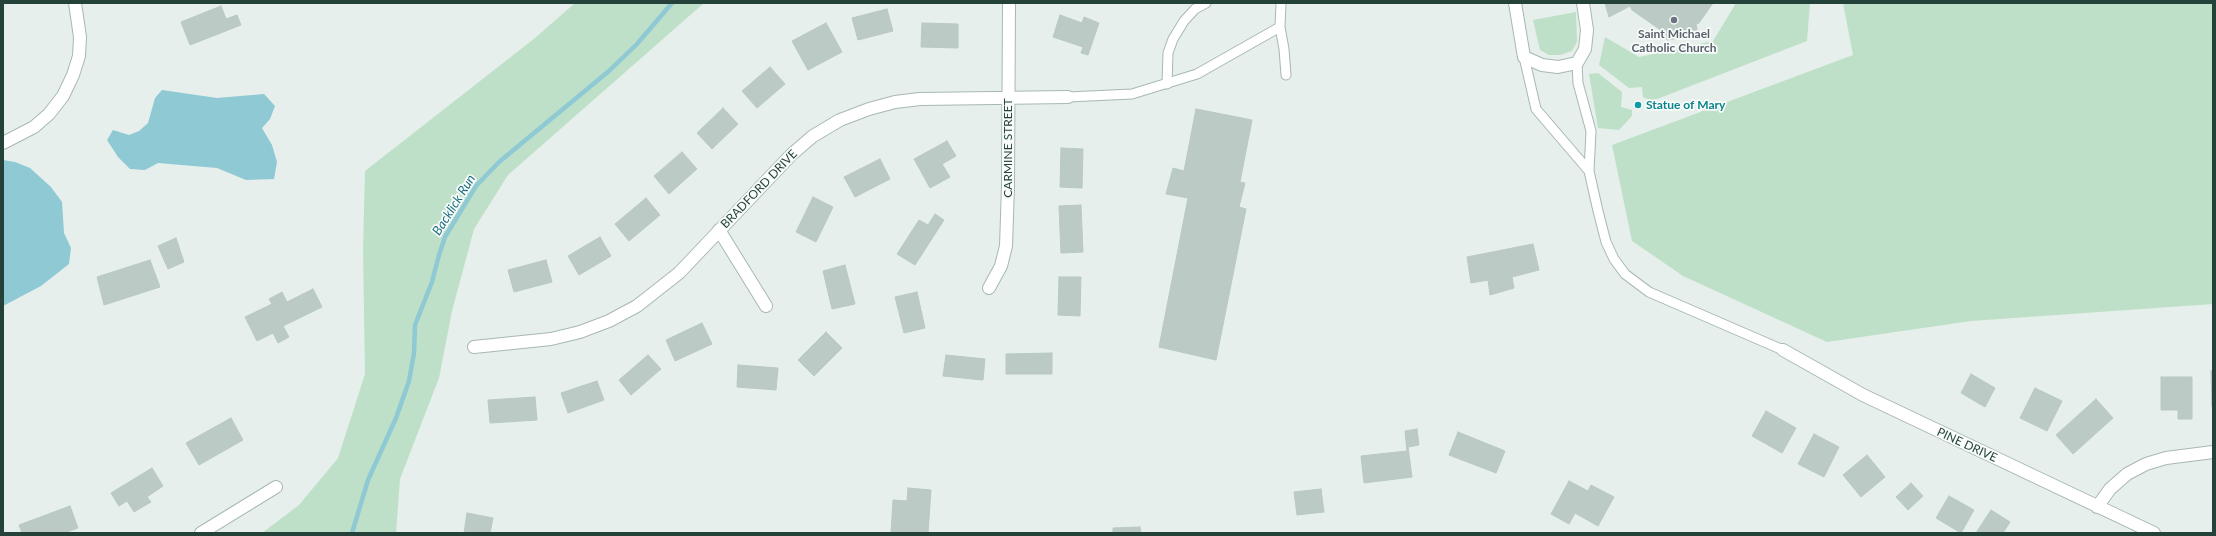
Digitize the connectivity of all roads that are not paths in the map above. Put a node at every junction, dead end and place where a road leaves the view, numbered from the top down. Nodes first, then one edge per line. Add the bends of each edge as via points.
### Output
1 (75, 3) edge
2 (1009, 3) edge
3 (1206, 3) edge
4 (1281, 3) edge
5 (1515, 3) edge
6 (1583, 3) edge
7 (1280, 27) junction
8 (1524, 57) junction
9 (1577, 63) junction
10 (1286, 75) dead end
11 (1167, 84) junction
12 (1068, 97) joint
13 (1008, 99) junction
14 (3, 143) edge
15 (1589, 171) junction
16 (719, 230) junction
17 (989, 288) dead end
18 (766, 306) dead end
19 (474, 347) dead end
20 (1783, 350) joint
21 (2213, 452) edge
22 (276, 487) dead end
23 (2097, 506) junction
24 (201, 533) edge
25 (2154, 533) edge

1 - 14 street via 80,37 79,56 63,96 34,128
2 - 13 street, CARMINE STREET
3 - 11 lane via 1195,9 1184,21 1173,39 1168,53
4 - 7 lane
5 - 8 street
6 - 9 street via 1586,40 1585,49
7 - 10 lane
7 - 11 lane via 1198,74
8 - 9 street via 1550,67
8 - 15 lane via 1536,109
9 - 15 lane via 1578,83 1590,131
11 - 12 lane via 1132,94
12 - 13 street, BRADFORD DRIVE
13 - 16 street, BRADFORD DRIVE via 920,98 888,104 840,120 814,136 791,155
13 - 17 street, CARMINE STREET via 1006,246 1001,266
15 - 20 lane via 1606,242 1614,259 1633,282 1649,292
16 - 18 street
16 - 19 street, BRADFORD DRIVE via 662,288 609,321 551,339
20 - 23 street, PINE DRIVE via 1862,395
21 - 23 street via 2166,458 2146,464 2127,474 2110,489
22 - 24 street
23 - 25 street, PINE DRIVE

